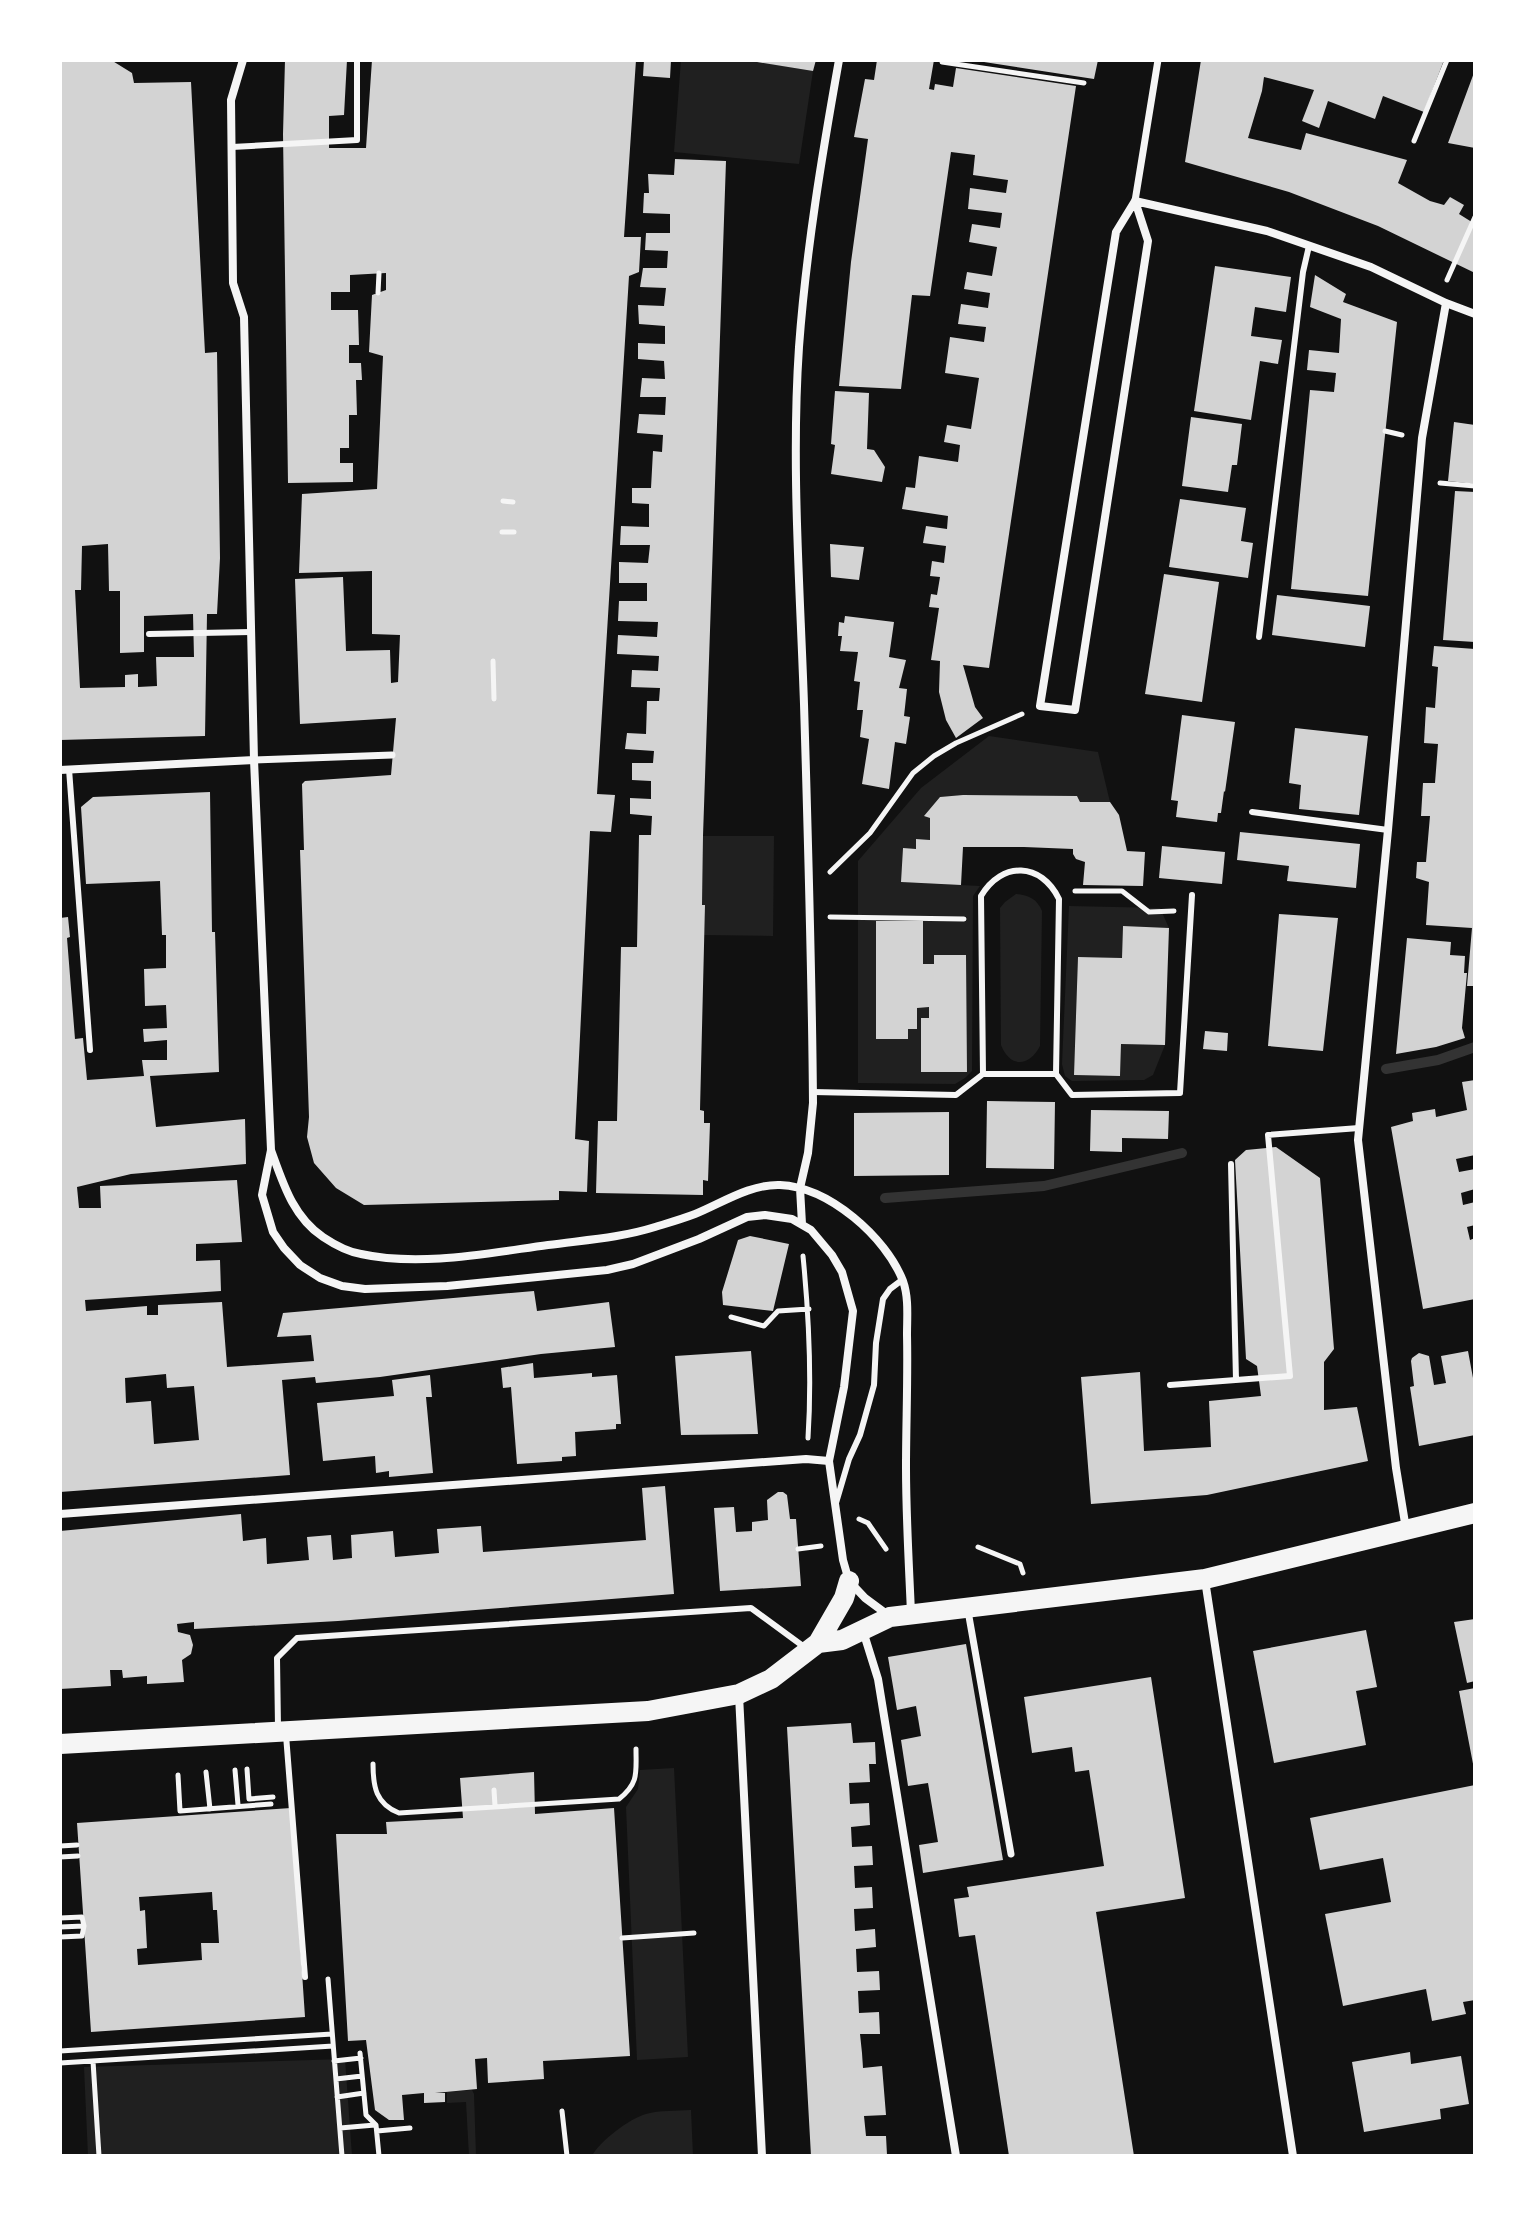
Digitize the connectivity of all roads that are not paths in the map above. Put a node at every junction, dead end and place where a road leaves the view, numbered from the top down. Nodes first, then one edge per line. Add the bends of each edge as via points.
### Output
1 (243, 60) edge
2 (357, 60) edge
3 (839, 60) edge
4 (1158, 60) edge
5 (232, 147) junction
6 (1135, 201) junction
7 (1309, 246) junction
8 (1442, 301) junction
9 (1475, 314) edge
10 (251, 632) junction
11 (149, 634) dead end
12 (1259, 637) dead end
13 (392, 755) dead end
14 (254, 760) junction
15 (65, 769) edge
16 (1252, 812) dead end
17 (1388, 830) junction
18 (1192, 895) dead end
19 (90, 1050) dead end
20 (983, 1074) junction
21 (1056, 1074) junction
22 (813, 1092) junction
23 (1359, 1128) junction
24 (271, 1150) junction
25 (1231, 1164) dead end
26 (800, 1188) junction
27 (802, 1224) junction
28 (902, 1280) junction
29 (1236, 1380) junction
30 (1170, 1385) dead end
31 (829, 1461) junction
32 (836, 1503) junction
33 (1475, 1513) edge
34 (60, 1514) edge
35 (1407, 1529) junction
36 (1205, 1579) junction
37 (849, 1581) junction
38 (968, 1609) junction
39 (911, 1614) junction
40 (890, 1617) junction
41 (863, 1631) junction
42 (814, 1647) junction
43 (739, 1694) junction
44 (282, 1732) junction
45 (60, 1744) edge
46 (1011, 1854) dead end
47 (305, 1977) dead end
48 (762, 2156) edge
49 (956, 2156) edge
50 (1293, 2156) edge

1 - 5 street via 231,100
2 - 5 lane via 357,140
3 - 22 street via 808,251 796,462
4 - 6 street
5 - 10 street via 233,283 244,317
6 - 6 street via 1116,232 1040,706 1075,710 1148,241
6 - 7 street via 1267,231
7 - 8 street via 1371,267
7 - 12 lane
8 - 9 street
8 - 17 street via 1419,481
10 - 11 lane
10 - 14 street
13 - 14 street
14 - 15 street
14 - 24 street
15 - 19 lane
16 - 17 lane
17 - 23 street
18 - 21 lane via 1180,1093 1072,1095
20 - 21 lane
20 - 21 lane via 981,896 997,877 1020,870 1045,879 1059,899
20 - 22 lane via 956,1095
22 - 26 street
23 - 29 lane via 1268,1135 1290,1376
23 - 35 street
24 - 26 street via 285,1188 306,1222 338,1246 378,1257 426,1259 612,1237 654,1228 762,1186
24 - 27 street via 262,1195 273,1232 300,1265 353,1288 447,1286 607,1270 747,1217 782,1216
25 - 29 lane
26 - 27 street
26 - 28 street via 867,1228
27 - 31 street via 819,1238 842,1272 853,1311
28 - 32 lane via 883,1299 874,1385
28 - 39 street via 908,1352
29 - 30 lane
31 - 32 street
31 - 34 street
32 - 37 street
33 - 35 main road
35 - 36 main road
36 - 38 main road
36 - 50 street
37 - 40 street
37 - 42 main road
38 - 39 main road
38 - 46 street
39 - 40 main road
40 - 41 main road
41 - 42 main road
41 - 49 street via 878,1679
42 - 43 main road via 771,1679
42 - 44 lane via 751,1608 297,1638 277,1658
43 - 44 main road via 648,1711
43 - 48 street
44 - 45 main road
44 - 47 lane

